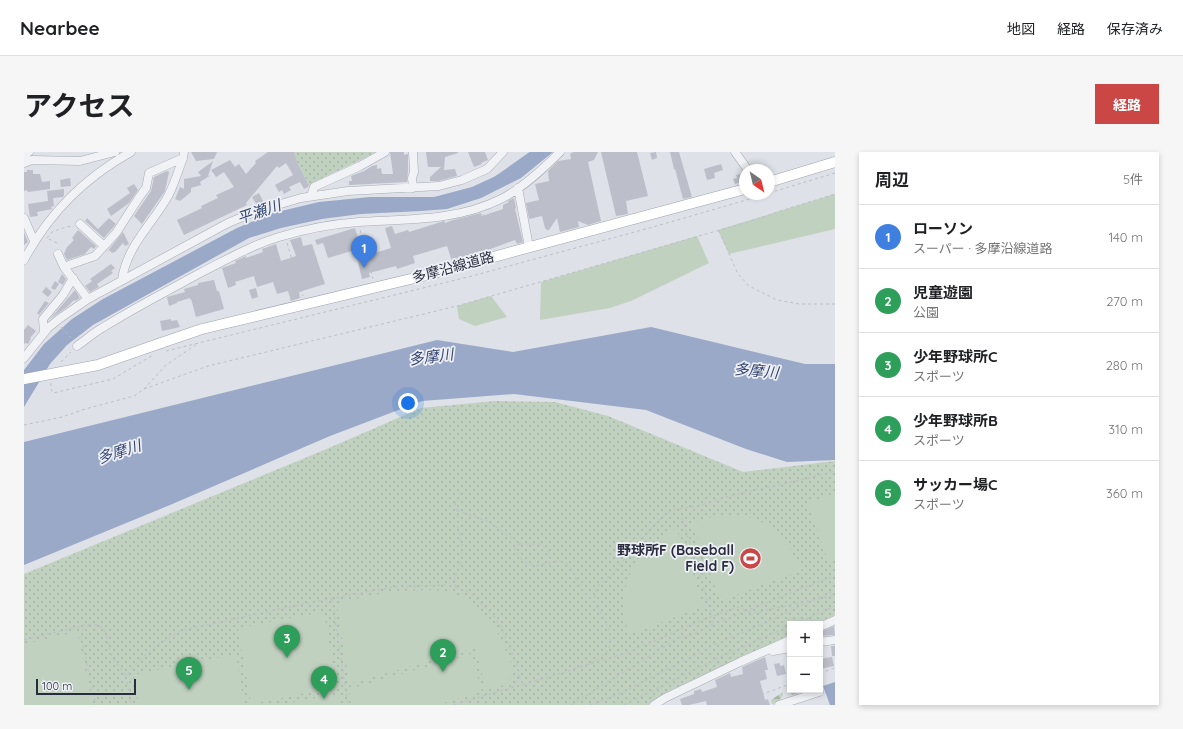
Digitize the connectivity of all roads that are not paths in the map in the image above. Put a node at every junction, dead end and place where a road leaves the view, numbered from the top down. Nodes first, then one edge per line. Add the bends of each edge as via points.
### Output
1 (29, 152) edge
2 (115, 152) edge
3 (385, 152) edge
4 (413, 152) edge
5 (503, 152) edge
6 (560, 152) edge
7 (735, 152) edge
8 (127, 153) edge
9 (184, 155) edge
10 (24, 156) edge
11 (64, 156) edge
12 (835, 162) edge
13 (24, 163) edge
14 (744, 164) edge
15 (775, 180) edge
16 (413, 188) junction
17 (518, 188) junction
18 (739, 191) edge
19 (311, 196) junction
20 (24, 218) edge
21 (80, 224) road end
22 (34, 241) junction
23 (104, 246) junction
24 (529, 247) junction
25 (58, 254) dead end
26 (24, 260) edge
27 (70, 265) dead end
28 (73, 278) junction
29 (122, 280) junction
30 (88, 299) junction
31 (44, 333) junction
32 (77, 346) road end
33 (24, 358) edge
34 (24, 379) edge
35 (835, 620) edge
36 (823, 626) edge
37 (835, 640) edge
38 (787, 641) edge
39 (823, 642) edge
40 (787, 649) edge
41 (761, 653) junction
42 (816, 693) edge
43 (654, 705) edge
44 (779, 705) edge

1 - 10 street
2 - 11 street via 80,161
3 - 19 street via 314,187
4 - 16 street
5 - 16 street via 487,169 462,180 439,186
6 - 17 street
7 - 14 street
8 - 22 street via 71,196
9 - 23 street via 149,173 146,188 116,233
9 - 29 street via 167,198 132,249 124,267
11 - 13 street
12 - 15 main road
16 - 19 street via 348,191
17 - 24 street
17 - 32 street via 503,198 455,215 316,227 258,244 100,328
18 - 24 main road, 多摩沿線道路
19 - 29 street via 280,203 228,223
20 - 22 street
21 - 23 street
22 - 26 street
23 - 27 street via 95,256
24 - 34 main road, 多摩沿線道路, bridge via 202,329 161,348 98,365
25 - 28 street
28 - 30 street
28 - 31 street via 44,319
29 - 30 street
30 - 31 street
31 - 33 street
35 - 36 street
37 - 39 street
38 - 41 street
40 - 41 street
41 - 43 street
42 - 44 street

